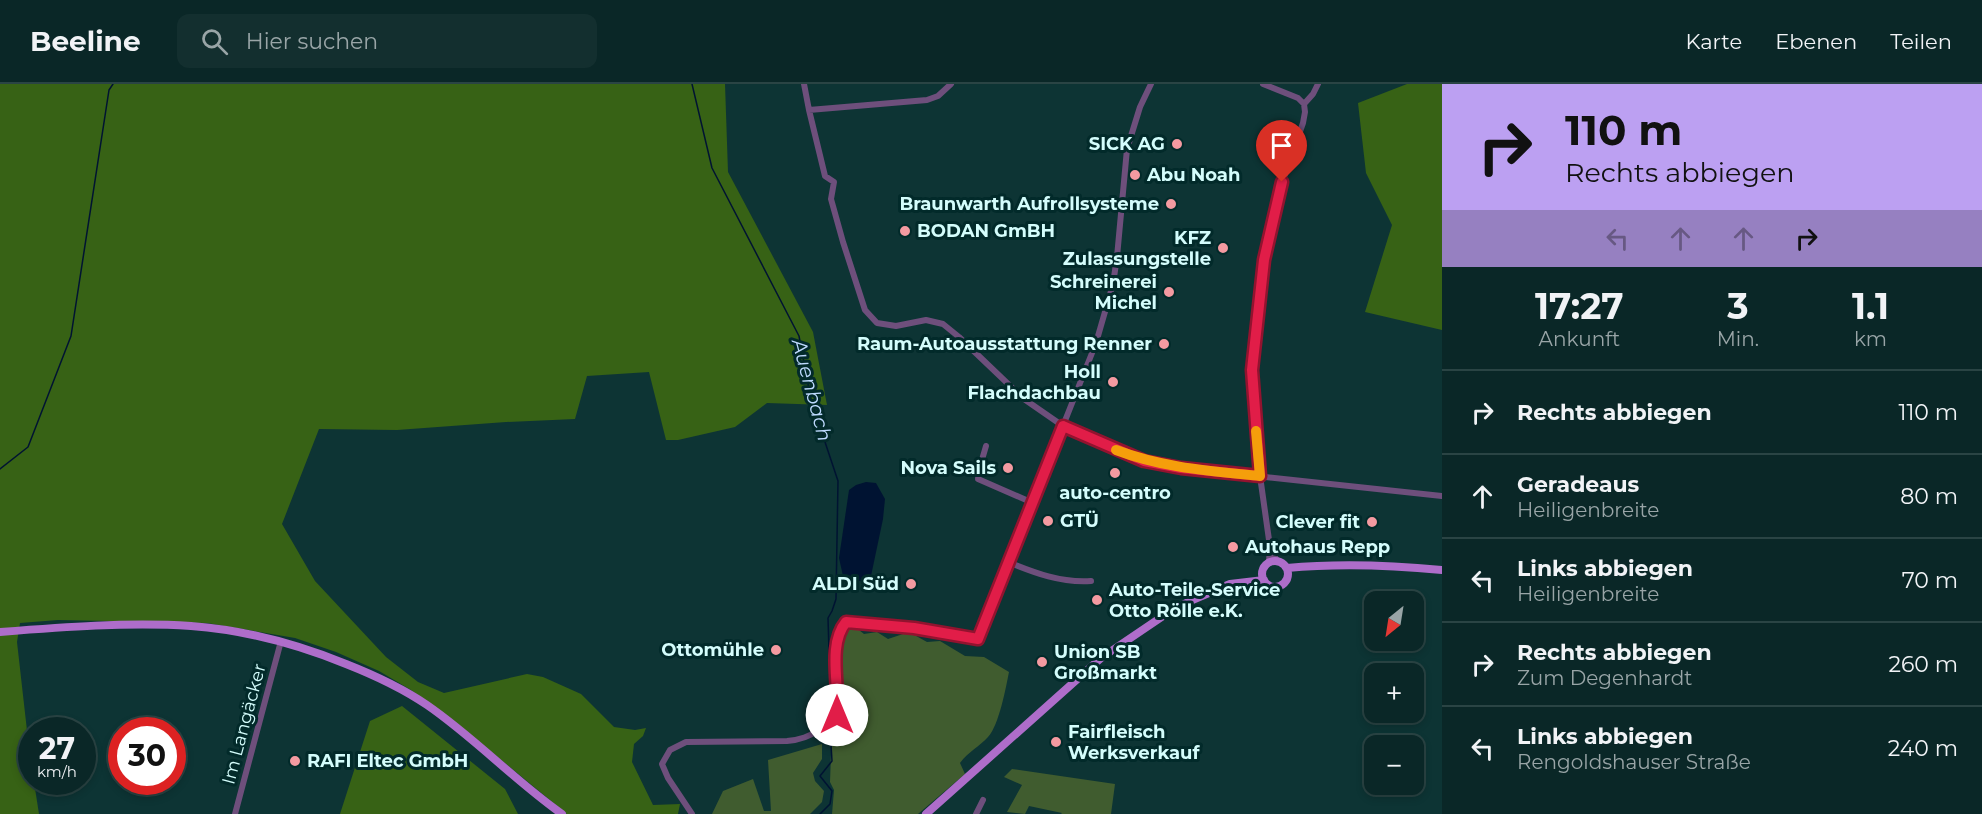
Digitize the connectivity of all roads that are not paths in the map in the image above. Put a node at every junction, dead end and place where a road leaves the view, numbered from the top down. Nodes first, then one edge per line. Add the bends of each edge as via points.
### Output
1 (804, 84) edge
2 (951, 84) edge
3 (1150, 84) edge
4 (1263, 84) edge
5 (1318, 84) edge
6 (1304, 104) junction
7 (809, 110) junction
8 (1063, 426) junction
9 (986, 446) dead end
10 (1260, 476) junction
11 (1442, 496) edge
12 (1032, 503) junction
13 (1008, 562) junction
14 (1273, 562) junction
15 (1442, 570) edge
16 (1287, 572) junction
17 (1263, 577) junction
18 (1091, 581) dead end
19 (0, 632) edge
20 (281, 641) junction
21 (983, 800) dead end
22 (235, 814) edge
23 (562, 814) edge
24 (692, 814) edge
25 (926, 814) edge
26 (976, 814) edge

1 - 7 street
2 - 7 street via 927,100
3 - 8 street via 1127,149 1113,284 1096,343
4 - 6 street
5 - 6 street
6 - 10 street via 1303,123 1272,221 1259,298 1252,370
7 - 8 street via 825,176 834,182 831,199 866,310 877,323 896,326 926,320 943,324 1024,399
8 - 10 street via 1144,461
8 - 12 street
9 - 12 street via 978,479
10 - 11 street
10 - 14 street
12 - 13 street
13 - 18 street via 1044,576
13 - 24 street via 978,639 846,622 837,645 837,715 803,739 686,742 670,750 662,764
14 - 16 main road
14 - 17 main road via 1265,566
15 - 16 main road via 1399,566 1322,567
16 - 17 main road via 1284,583 1277,586 1269,585
17 - 25 main road via 1230,584 1168,612 1101,658
19 - 20 main road via 164,625
20 - 22 street, Im Langäcker
20 - 23 main road via 402,689
21 - 26 street

